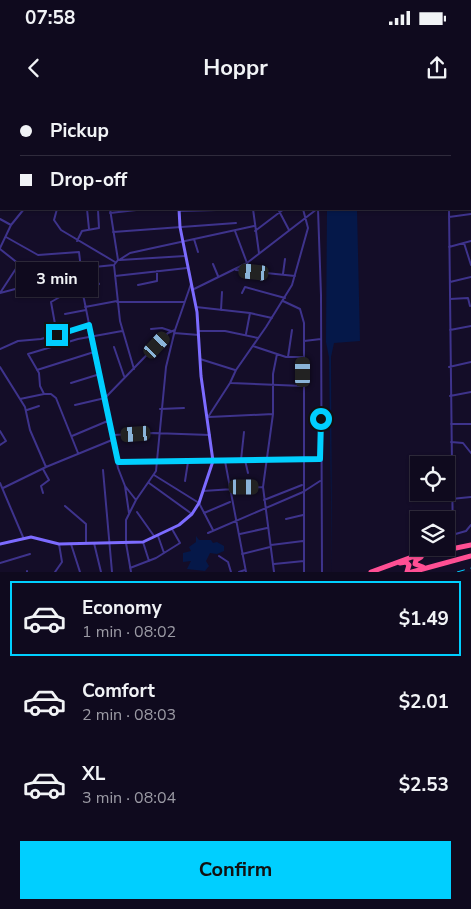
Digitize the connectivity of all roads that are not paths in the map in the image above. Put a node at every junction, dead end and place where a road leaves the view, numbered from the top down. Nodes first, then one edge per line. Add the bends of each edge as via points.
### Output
1 (23, 210) edge
2 (57, 210) edge
3 (87, 210) edge
4 (98, 210) edge
5 (136, 210) edge
6 (179, 210) edge
7 (253, 210) edge
8 (283, 210) edge
9 (304, 210) edge
10 (316, 210) edge
11 (318, 210) edge
12 (449, 210) edge
13 (280, 212) junction
14 (110, 213) joint
15 (471, 214) edge
16 (307, 216) junction
17 (449, 217) junction
18 (0, 219) edge
19 (236, 223) dead end
20 (12, 225) junction
21 (254, 226) junction
22 (180, 227) junction
23 (89, 229) junction
24 (290, 230) junction
25 (235, 231) junction
26 (255, 231) junction
27 (112, 232) junction
28 (6, 237) junction
29 (194, 239) junction
30 (77, 240) junction
31 (471, 241) edge
32 (183, 242) junction
33 (464, 243) junction
34 (449, 247) junction
35 (0, 249) edge
36 (198, 252) dead end
37 (259, 254) junction
38 (186, 256) junction
39 (285, 259) dead end
40 (117, 262) junction
41 (247, 263) junction
42 (19, 264) junction
43 (213, 264) dead end
44 (471, 265) edge
45 (24, 268) dead end
46 (188, 268) junction
47 (81, 269) junction
48 (236, 270) junction
49 (74, 271) junction
50 (157, 271) junction
51 (283, 274) junction
52 (115, 276) junction
53 (218, 276) junction
54 (295, 276) junction
55 (471, 277) edge
56 (46, 281) dead end
57 (78, 282) junction
58 (450, 282) junction
59 (99, 284) dead end
60 (191, 284) junction
61 (138, 285) dead end
62 (19, 288) dead end
63 (192, 290) junction
64 (222, 292) dead end
65 (242, 293) dead end
66 (65, 294) dead end
67 (450, 299) junction
68 (284, 300) junction
69 (117, 301) junction
70 (184, 302) junction
71 (470, 306) dead end
72 (196, 307) junction
73 (86, 308) junction
74 (221, 310) junction
75 (250, 313) junction
76 (65, 314) dead end
77 (272, 318) junction
78 (89, 325) junction
79 (471, 326) edge
80 (152, 329) dead end
81 (292, 330) dead end
82 (450, 330) junction
83 (122, 331) junction
84 (173, 331) junction
85 (199, 333) junction
86 (246, 334) junction
87 (57, 335) junction
88 (92, 336) junction
89 (258, 338) junction
90 (304, 340) junction
91 (321, 340) junction
92 (253, 346) junction
93 (114, 347) dead end
94 (0, 348) edge
95 (95, 352) junction
96 (277, 354) junction
97 (303, 357) junction
98 (288, 358) junction
99 (200, 359) junction
100 (471, 362) edge
101 (0, 367) edge
102 (450, 367) junction
103 (134, 369) junction
104 (37, 370) junction
105 (236, 370) junction
106 (100, 374) junction
107 (124, 376) junction
108 (71, 382) dead end
109 (230, 383) junction
110 (273, 386) junction
111 (303, 386) junction
112 (471, 392) edge
113 (44, 394) junction
114 (450, 396) junction
115 (105, 398) junction
116 (20, 399) junction
117 (75, 405) dead end
118 (39, 406) dead end
119 (184, 408) dead end
120 (160, 409) junction
121 (26, 410) junction
122 (273, 414) junction
123 (208, 418) junction
124 (110, 420) junction
125 (451, 424) junction
126 (471, 424) edge
127 (0, 431) edge
128 (244, 432) dead end
129 (159, 434) junction
130 (112, 435) junction
131 (210, 435) junction
132 (72, 436) junction
133 (113, 440) junction
134 (450, 442) junction
135 (0, 445) edge
136 (78, 453) junction
137 (471, 454) edge
138 (450, 456) edge
139 (320, 459) junction
140 (241, 460) junction
141 (245, 460) junction
142 (266, 460) junction
143 (303, 460) junction
144 (213, 461) junction
145 (118, 462) junction
146 (158, 462) junction
147 (188, 462) junction
148 (225, 462) junction
149 (45, 467) junction
150 (103, 470) dead end
151 (248, 473) dead end
152 (154, 475) junction
153 (185, 481) dead end
154 (320, 481) junction
155 (149, 482) junction
156 (0, 483) edge
157 (303, 485) junction
158 (125, 486) junction
159 (263, 487) junction
160 (3, 488) junction
161 (229, 488) junction
162 (203, 491) junction
163 (303, 492) junction
164 (43, 493) dead end
165 (471, 497) edge
166 (455, 499) edge
167 (136, 500) junction
168 (264, 500) junction
169 (231, 502) junction
170 (199, 503) junction
171 (65, 506) dead end
172 (265, 508) junction
173 (137, 512) dead end
174 (129, 513) junction
175 (204, 513) junction
176 (192, 514) junction
177 (303, 516) junction
178 (286, 519) dead end
179 (236, 520) junction
180 (471, 525) edge
181 (268, 528) junction
182 (172, 529) junction
183 (213, 530) junction
184 (208, 532) dead end
185 (240, 534) junction
186 (455, 534) edge
187 (22, 537) junction
188 (157, 537) junction
189 (303, 541) junction
190 (109, 542) junction
191 (143, 542) junction
192 (86, 543) junction
193 (94, 543) junction
194 (0, 544) edge
195 (59, 544) junction
196 (71, 544) junction
197 (126, 544) junction
198 (471, 545) edge
199 (270, 546) junction
200 (455, 549) edge
201 (164, 553) junction
202 (30, 554) dead end
203 (242, 554) junction
204 (219, 556) dead end
205 (420, 556) edge
206 (425, 556) edge
207 (471, 556) edge
208 (149, 561) junction
209 (304, 561) junction
210 (0, 563) edge
211 (273, 564) junction
212 (392, 564) junction
213 (433, 565) junction
214 (130, 568) junction
215 (55, 571) edge
216 (245, 571) edge
217 (80, 572) edge
218 (101, 572) edge
219 (112, 572) edge
220 (131, 572) edge
221 (231, 572) edge
222 (239, 572) edge
223 (274, 572) edge
224 (304, 572) edge
225 (322, 572) edge
226 (371, 572) edge
227 (407, 572) edge
228 (412, 572) edge

1 - 20 street
2 - 30 street via 56,225
3 - 23 street
4 - 23 street via 100,227
5 - 14 street
6 - 22 street
7 - 21 street
8 - 13 street
9 - 16 street
10 - 16 street
11 - 91 street
12 - 17 street
13 - 24 street
13 - 26 street
14 - 27 street
15 - 17 street
16 - 24 street
16 - 54 street via 307,234
17 - 34 street
18 - 20 street
19 - 22 street
20 - 28 street
21 - 25 street
21 - 26 street
22 - 27 street
22 - 32 street
23 - 30 street via 79,233
24 - 37 street
25 - 29 street
25 - 41 street
26 - 37 street
27 - 40 street
28 - 35 street
28 - 47 street via 38,255 78,252
29 - 32 street
29 - 36 street
30 - 40 street
31 - 33 street
32 - 38 street
32 - 40 street via 126,255
33 - 34 street
33 - 44 street
34 - 58 street
35 - 42 street
37 - 41 street
38 - 40 street
38 - 46 street
39 - 51 street
40 - 47 street
40 - 52 street
41 - 48 street
42 - 45 street
42 - 62 street via 0,293
43 - 53 street
46 - 50 street
46 - 60 street
47 - 49 street
48 - 51 street
48 - 53 street
49 - 56 street
49 - 57 street
50 - 52 street
50 - 61 street via 157,281
51 - 54 street
52 - 69 street
53 - 63 street
54 - 68 street
55 - 58 street
57 - 59 street via 97,281
57 - 73 street
58 - 67 street
60 - 63 street
60 - 70 street
63 - 72 street
64 - 74 street
65 - 68 street via 245,287
66 - 87 street via 51,302
67 - 71 street via 468,298
67 - 82 street
68 - 77 street
68 - 90 street via 302,311
69 - 70 street
69 - 73 street
69 - 83 street
70 - 84 street
72 - 74 street
72 - 85 street
73 - 76 street
73 - 78 street
74 - 75 street
75 - 77 street
75 - 86 street
77 - 89 street
78 - 87 street
78 - 88 street
79 - 82 street
80 - 84 street
81 - 98 street
82 - 102 street
83 - 88 street
83 - 103 street
84 - 85 street
84 - 103 street
84 - 120 street
85 - 86 street via 225,330
85 - 99 street
86 - 89 street
87 - 94 street via 18,341
88 - 95 street
88 - 104 street via 28,353
89 - 92 street
90 - 91 street
90 - 97 street
91 - 139 street
92 - 96 street
92 - 105 street
93 - 107 street
95 - 104 street
95 - 106 street
96 - 98 street
96 - 110 street
97 - 98 street
97 - 111 street
99 - 105 street
99 - 123 street
100 - 102 street
101 - 116 street
102 - 114 street
103 - 107 street
104 - 113 street
105 - 109 street
106 - 108 street
106 - 115 street
107 - 115 street
109 - 110 street
109 - 123 street
110 - 111 street
110 - 122 street
111 - 143 street
112 - 114 street
113 - 116 street
113 - 132 street via 56,398
114 - 125 street
115 - 117 street
115 - 124 street
116 - 121 street
118 - 121 street
119 - 120 street
120 - 129 street
121 - 149 street via 30,430
122 - 123 street
122 - 142 street
123 - 131 street
124 - 130 street
124 - 132 street
125 - 126 street
125 - 134 street
127 - 135 street via 6,441
128 - 140 street
129 - 130 street
129 - 131 street
129 - 146 street
130 - 133 street
131 - 144 street
132 - 136 street
133 - 136 street
133 - 145 street
134 - 137 street via 463,443
134 - 138 street
136 - 149 street
139 - 143 street
139 - 154 street
140 - 141 street
140 - 148 street
141 - 142 street
141 - 151 street
142 - 143 street
142 - 159 street
143 - 157 street
144 - 147 street
144 - 148 street
144 - 162 street
145 - 146 street
145 - 158 street
146 - 147 street
146 - 152 street
147 - 153 street
148 - 161 street
149 - 160 street
149 - 164 street via 49,480 41,486
150 - 190 street
152 - 155 street
152 - 170 street
154 - 163 street
154 - 225 street
155 - 167 street
155 - 176 street
156 - 160 street
157 - 163 street
157 - 168 street
158 - 167 street
158 - 174 street
159 - 161 street
159 - 168 street
160 - 187 street
161 - 162 street
161 - 169 street
162 - 170 street
163 - 172 street
163 - 177 street
165 - 166 street
167 - 174 street
168 - 172 street
169 - 175 street
169 - 179 street
170 - 175 street
170 - 176 street
171 - 192 street via 86,524
172 - 179 street
172 - 181 street
173 - 188 street
174 - 197 street
175 - 183 street
176 - 182 street
177 - 178 street
177 - 189 street
179 - 183 street
179 - 185 street
180 - 186 street via 466,531
181 - 185 street
181 - 199 street
182 - 188 street
182 - 201 street via 180,542
183 - 184 street
185 - 203 street
187 - 194 street
187 - 195 street via 36,537
188 - 191 street
188 - 201 street
189 - 199 street
189 - 209 street
190 - 193 street
190 - 197 street
190 - 219 street
191 - 197 street
191 - 208 street
192 - 193 street
192 - 196 street
193 - 218 street
195 - 196 street
195 - 215 street via 62,562
196 - 217 street
197 - 214 street
198 - 200 highway
199 - 203 street
199 - 211 street
201 - 208 street
202 - 210 street
203 - 216 street
204 - 221 street via 228,562
205 - 212 highway
206 - 213 highway via 415,564 421,567
207 - 213 highway
208 - 214 street
209 - 211 street
209 - 224 street
211 - 223 street
212 - 226 highway
212 - 227 highway via 406,562
213 - 228 highway
214 - 220 street
216 - 222 street

